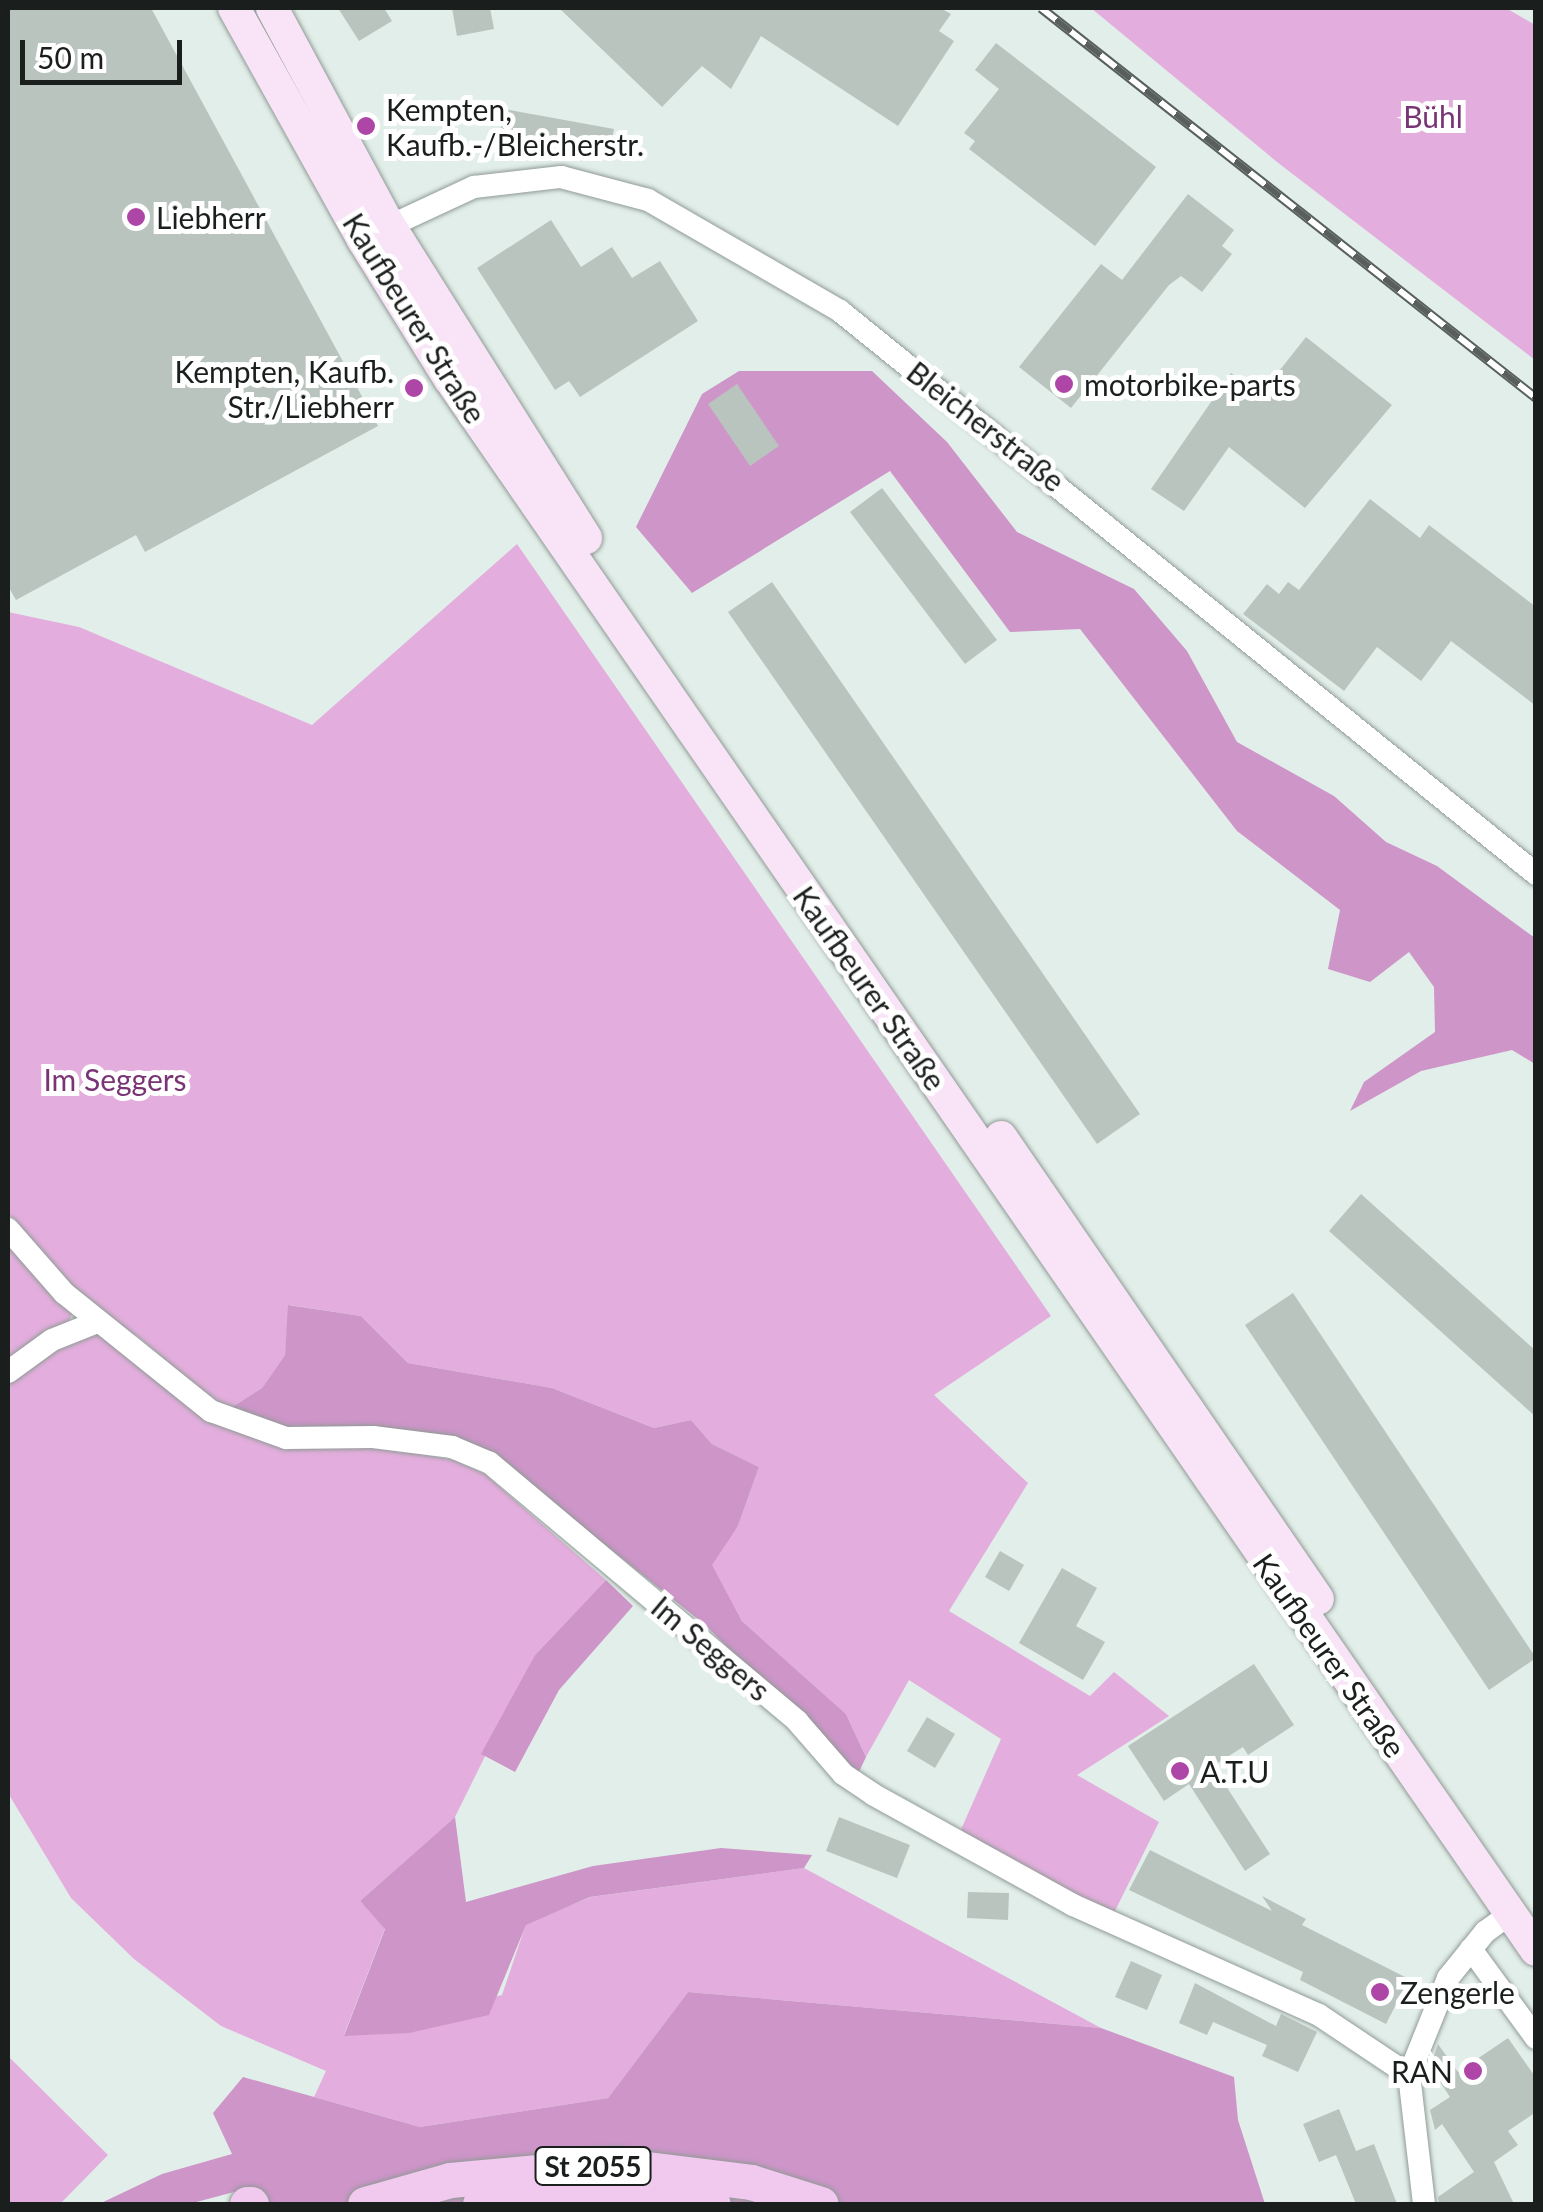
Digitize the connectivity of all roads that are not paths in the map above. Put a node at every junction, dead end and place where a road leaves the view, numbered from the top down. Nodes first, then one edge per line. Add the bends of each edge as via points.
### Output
1 (234, 8) edge
2 (272, 8) edge
3 (376, 233) junction
4 (1536, 874) edge
5 (8, 1229) edge
6 (97, 1322) junction
7 (8, 1372) edge
8 (1523, 1915) edge
9 (1471, 1949) junction
10 (1536, 1950) edge
11 (1536, 2038) edge
12 (1409, 2075) junction
13 (364, 2204) edge
14 (480, 2204) edge
15 (713, 2204) edge
16 (821, 2204) edge
17 (1424, 2204) edge

1 - 3 main road, Kaufbeurer Straße
2 - 3 main road, Kaufbeurer Straße
3 - 4 street, Bleicherstraße via 474,187 560,177 648,200 840,311 898,355
3 - 8 main road, Kaufbeurer Straße
5 - 6 street, Im Seggers
6 - 7 street via 52,1340
6 - 12 street, Im Seggers via 211,1411 255,1431 452,1447 490,1463 797,1721 843,1774 874,1795 1073,1905 1320,2014
8 - 9 street
8 - 10 main road, Kaufbeurer Straße
9 - 11 street
9 - 12 street via 1448,1978
12 - 17 street
13 - 16 main road, St 2055 via 450,2180 615,2165 751,2182
14 - 15 main road, St 2055 via 611,2196

